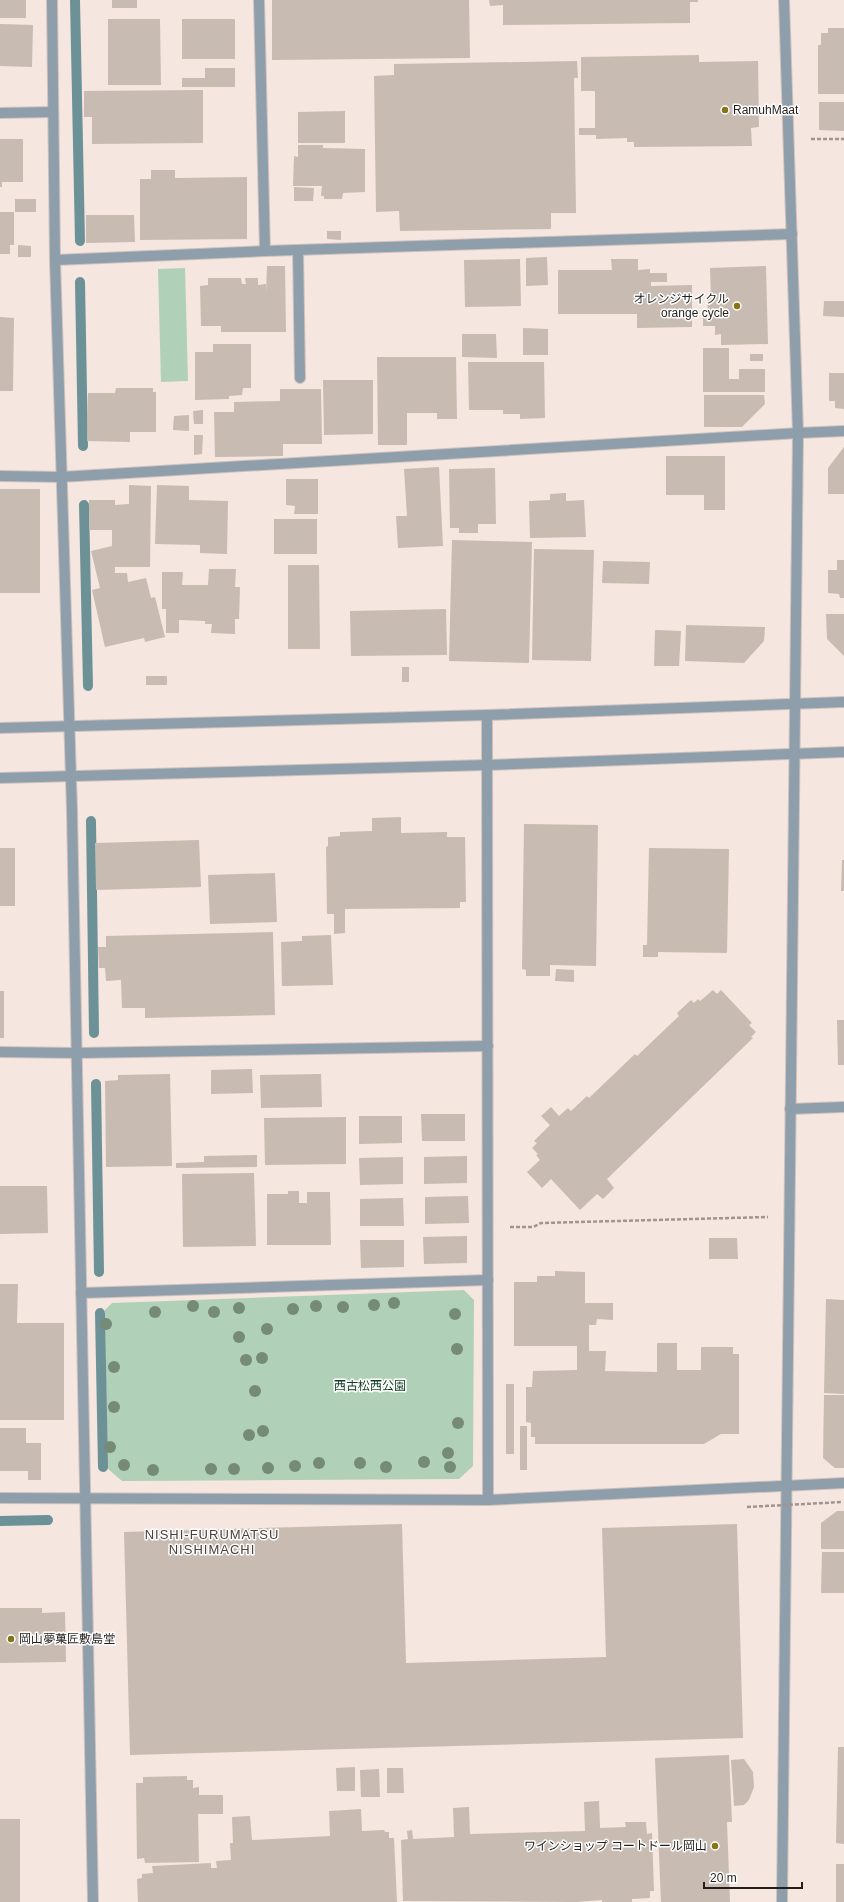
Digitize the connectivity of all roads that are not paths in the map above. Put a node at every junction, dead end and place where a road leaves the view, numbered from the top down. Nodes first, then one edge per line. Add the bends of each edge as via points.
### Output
1 (52, 0) edge
2 (259, 0) edge
3 (784, 0) edge
4 (53, 112) junction
5 (0, 113) edge
6 (792, 234) junction
7 (298, 250) junction
8 (266, 251) junction
9 (55, 260) junction
10 (300, 378) dead end
11 (844, 431) edge
12 (798, 433) junction
13 (0, 476) edge
14 (61, 477) junction
15 (844, 702) edge
16 (795, 704) junction
17 (487, 714) junction
18 (69, 725) junction
19 (0, 728) edge
20 (844, 752) edge
21 (794, 753) junction
22 (487, 765) junction
23 (71, 775) junction
24 (0, 778) edge
25 (488, 1046) junction
26 (0, 1052) edge
27 (77, 1053) junction
28 (844, 1107) edge
29 (790, 1109) junction
30 (488, 1280) junction
31 (81, 1294) junction
32 (844, 1483) edge
33 (786, 1486) junction
34 (0, 1498) edge
35 (85, 1498) junction
36 (488, 1500) junction
37 (93, 1902) edge
38 (782, 1902) edge

1 - 4 street
2 - 8 street
3 - 6 street
4 - 5 street
4 - 9 street
6 - 7 street
6 - 12 street
7 - 8 street
7 - 10 street
8 - 9 street
9 - 14 street
11 - 12 street
12 - 14 street
12 - 16 street
13 - 14 street
14 - 18 street
15 - 16 street
16 - 17 street
16 - 21 street
17 - 18 street
17 - 22 street
18 - 19 street
18 - 23 street
20 - 21 street
21 - 22 street
21 - 29 street
22 - 23 street
22 - 25 street
23 - 24 street
23 - 27 street
25 - 27 street
25 - 30 street
26 - 27 street
27 - 31 street
28 - 29 street
29 - 33 street
30 - 31 street
30 - 36 street
31 - 35 street
32 - 33 street
33 - 36 street
33 - 38 street
34 - 35 street
35 - 36 street
35 - 37 street

